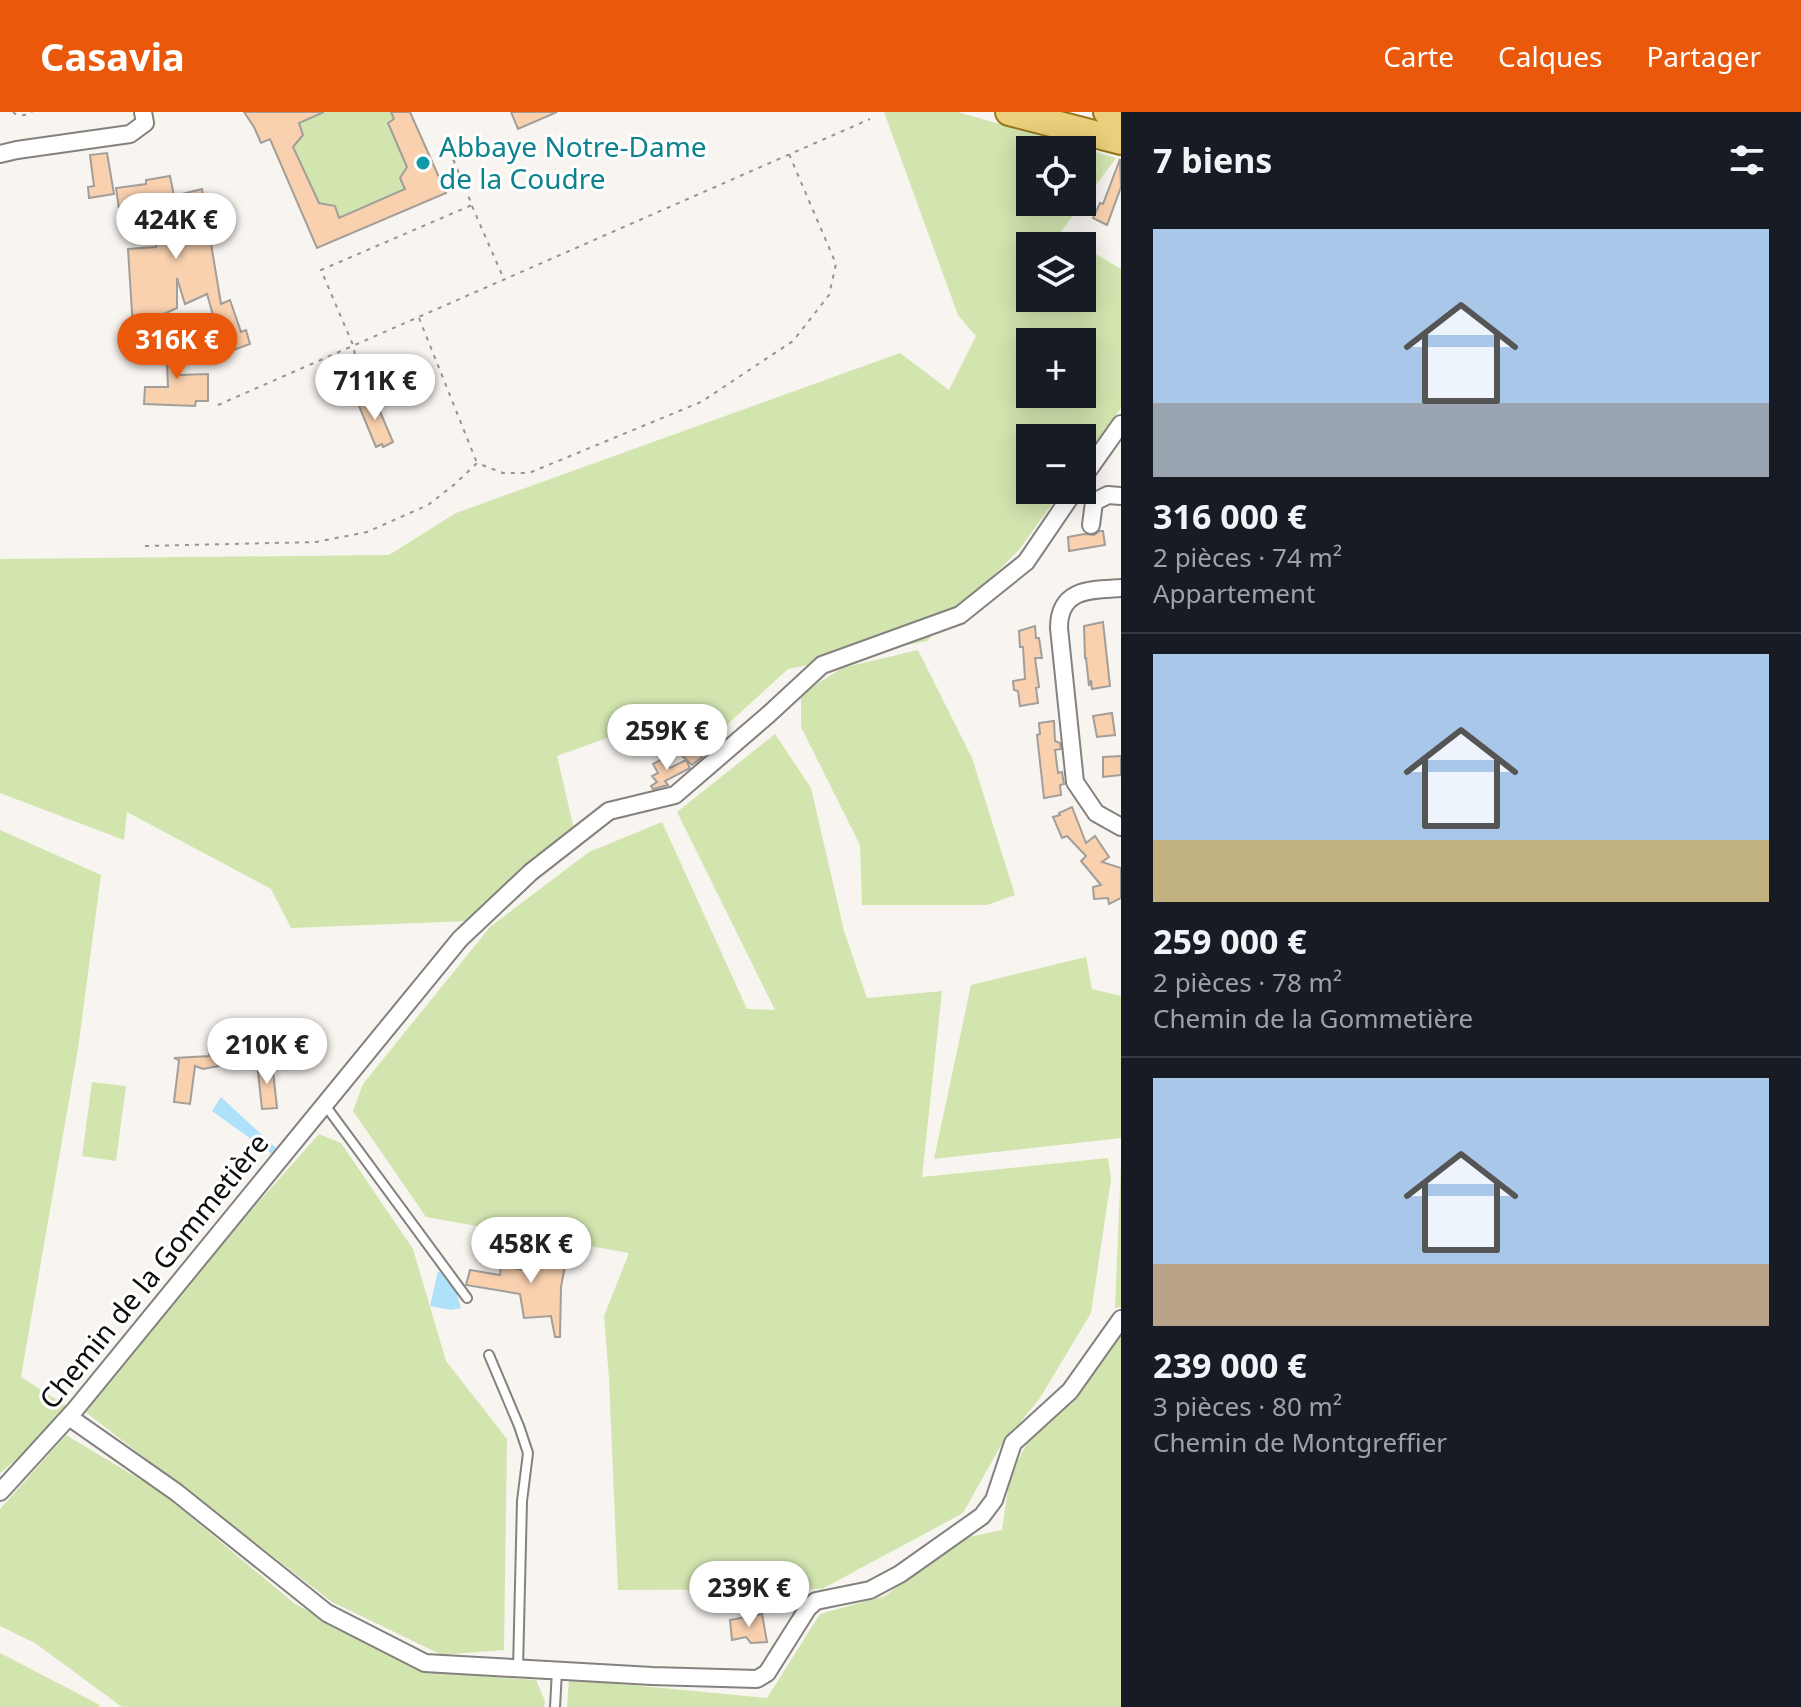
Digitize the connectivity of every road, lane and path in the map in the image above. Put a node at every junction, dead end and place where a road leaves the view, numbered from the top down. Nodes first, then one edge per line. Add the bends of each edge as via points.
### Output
1 (13, 112) edge
2 (32, 112) edge
3 (143, 112) edge
4 (1009, 112) edge
5 (1107, 112) edge
6 (1121, 116) edge
7 (870, 119) dead end
8 (444, 137) dead end
9 (1121, 141) edge
10 (0, 154) edge
11 (789, 154) junction
12 (472, 205) junction
13 (504, 279) junction
14 (418, 317) junction
15 (353, 345) junction
16 (363, 393) dead end
17 (218, 405) dead end
18 (1121, 424) edge
19 (1096, 459) edge
20 (477, 463) junction
21 (1121, 496) edge
22 (1065, 504) edge
23 (1091, 525) dead end
24 (145, 546) dead end
25 (1121, 588) edge
26 (1121, 827) edge
27 (325, 1105) junction
28 (467, 1298) dead end
29 (1121, 1319) edge
30 (489, 1355) dead end
31 (69, 1417) junction
32 (0, 1492) edge
33 (518, 1669) junction
34 (557, 1671) junction
35 (555, 1707) edge

1 - 2 path
3 - 10 street via 145,123 130,134
4 - 9 main road
5 - 6 main road
7 - 11 path
8 - 12 path
11 - 13 path
11 - 20 path via 836,264 829,295 793,341 701,402 529,473 503,473
12 - 13 path
12 - 15 path via 321,270
13 - 14 path
14 - 15 path
14 - 20 path
15 - 16 path
15 - 17 path
18 - 19 street
20 - 24 path via 428,505 367,532 316,542
21 - 23 street via 1094,502
22 - 27 street, Chemin de la Gommetière via 1026,562 960,615 822,665 675,795 609,811 531,872 460,939
25 - 26 street via 1076,594 1061,611 1059,628 1075,782 1096,813
27 - 28 lane
27 - 31 street, Chemin de la Gommetière
29 - 34 street via 1070,1391 1013,1443 994,1500 982,1516 870,1590 816,1601 767,1673 757,1679
30 - 33 lane via 528,1453
31 - 32 street, Chemin de la Gommetière
31 - 33 street via 176,1492 327,1613 425,1663
33 - 34 street
34 - 35 lane

